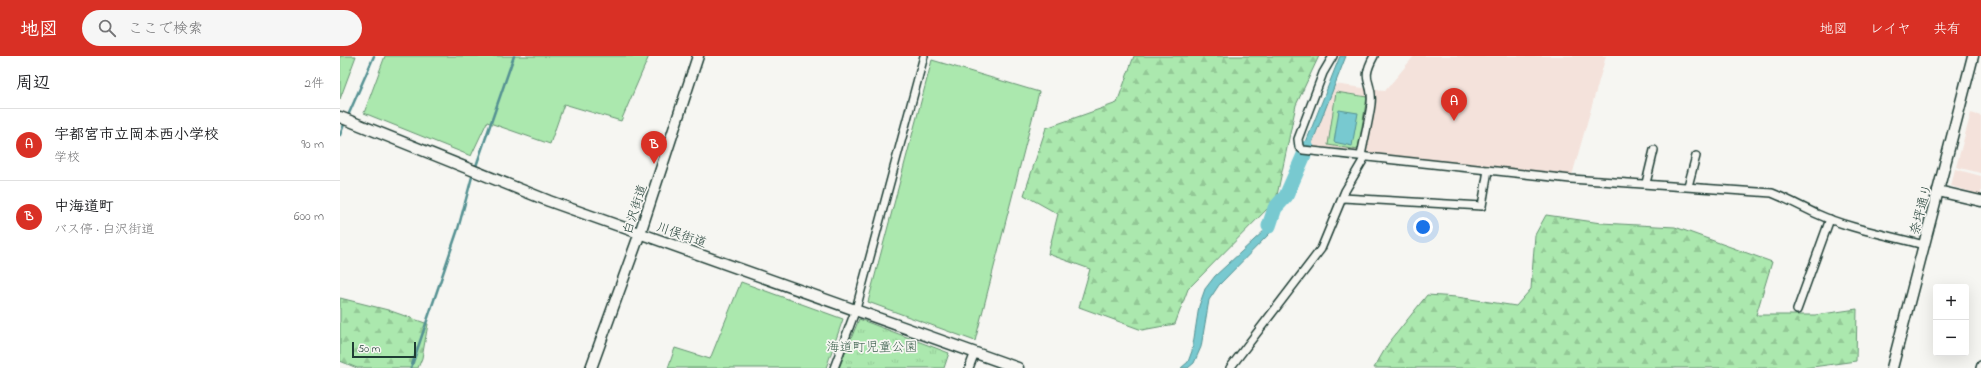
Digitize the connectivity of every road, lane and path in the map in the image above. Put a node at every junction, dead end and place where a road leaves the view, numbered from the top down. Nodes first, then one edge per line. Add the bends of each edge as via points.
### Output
1 (698, 56) edge
2 (924, 56) edge
3 (1332, 56) edge
4 (1374, 56) edge
5 (1973, 56) edge
6 (340, 117) edge
7 (1654, 150) dead end
8 (1696, 156) dead end
9 (1363, 157) junction
10 (1488, 170) junction
11 (1646, 184) junction
12 (1688, 186) junction
13 (1938, 191) junction
14 (1343, 198) junction
15 (1981, 201) edge
16 (1830, 219) junction
17 (640, 233) junction
18 (1924, 245) junction
19 (856, 309) junction
20 (1797, 310) dead end
21 (975, 352) junction
22 (1981, 365) edge
23 (591, 368) edge
24 (834, 368) edge
25 (969, 368) edge
26 (1018, 368) edge
27 (1230, 368) edge
28 (1892, 368) edge
29 (1980, 368) edge

1 - 17 main road, 白沢街道
2 - 19 street
3 - 9 street via 1322,73 1298,139 1299,147 1306,151
4 - 9 street via 1366,75 1371,102
5 - 13 main road, 奈坪通り
6 - 17 main road, 川俣街道 via 549,200
7 - 11 street
8 - 12 street
9 - 10 street
9 - 14 street
10 - 11 street
10 - 14 street via 1482,206
11 - 12 street
12 - 16 street via 1772,193
13 - 15 main road
13 - 18 main road, 奈坪通り
14 - 27 street via 1321,249
16 - 18 street
16 - 20 street
17 - 19 main road, 川俣街道
17 - 23 main road, 白沢街道
18 - 28 main road, 奈坪通り
19 - 21 main road, 川俣街道
19 - 24 street
21 - 25 street
21 - 26 main road, 川俣街道
22 - 29 street

